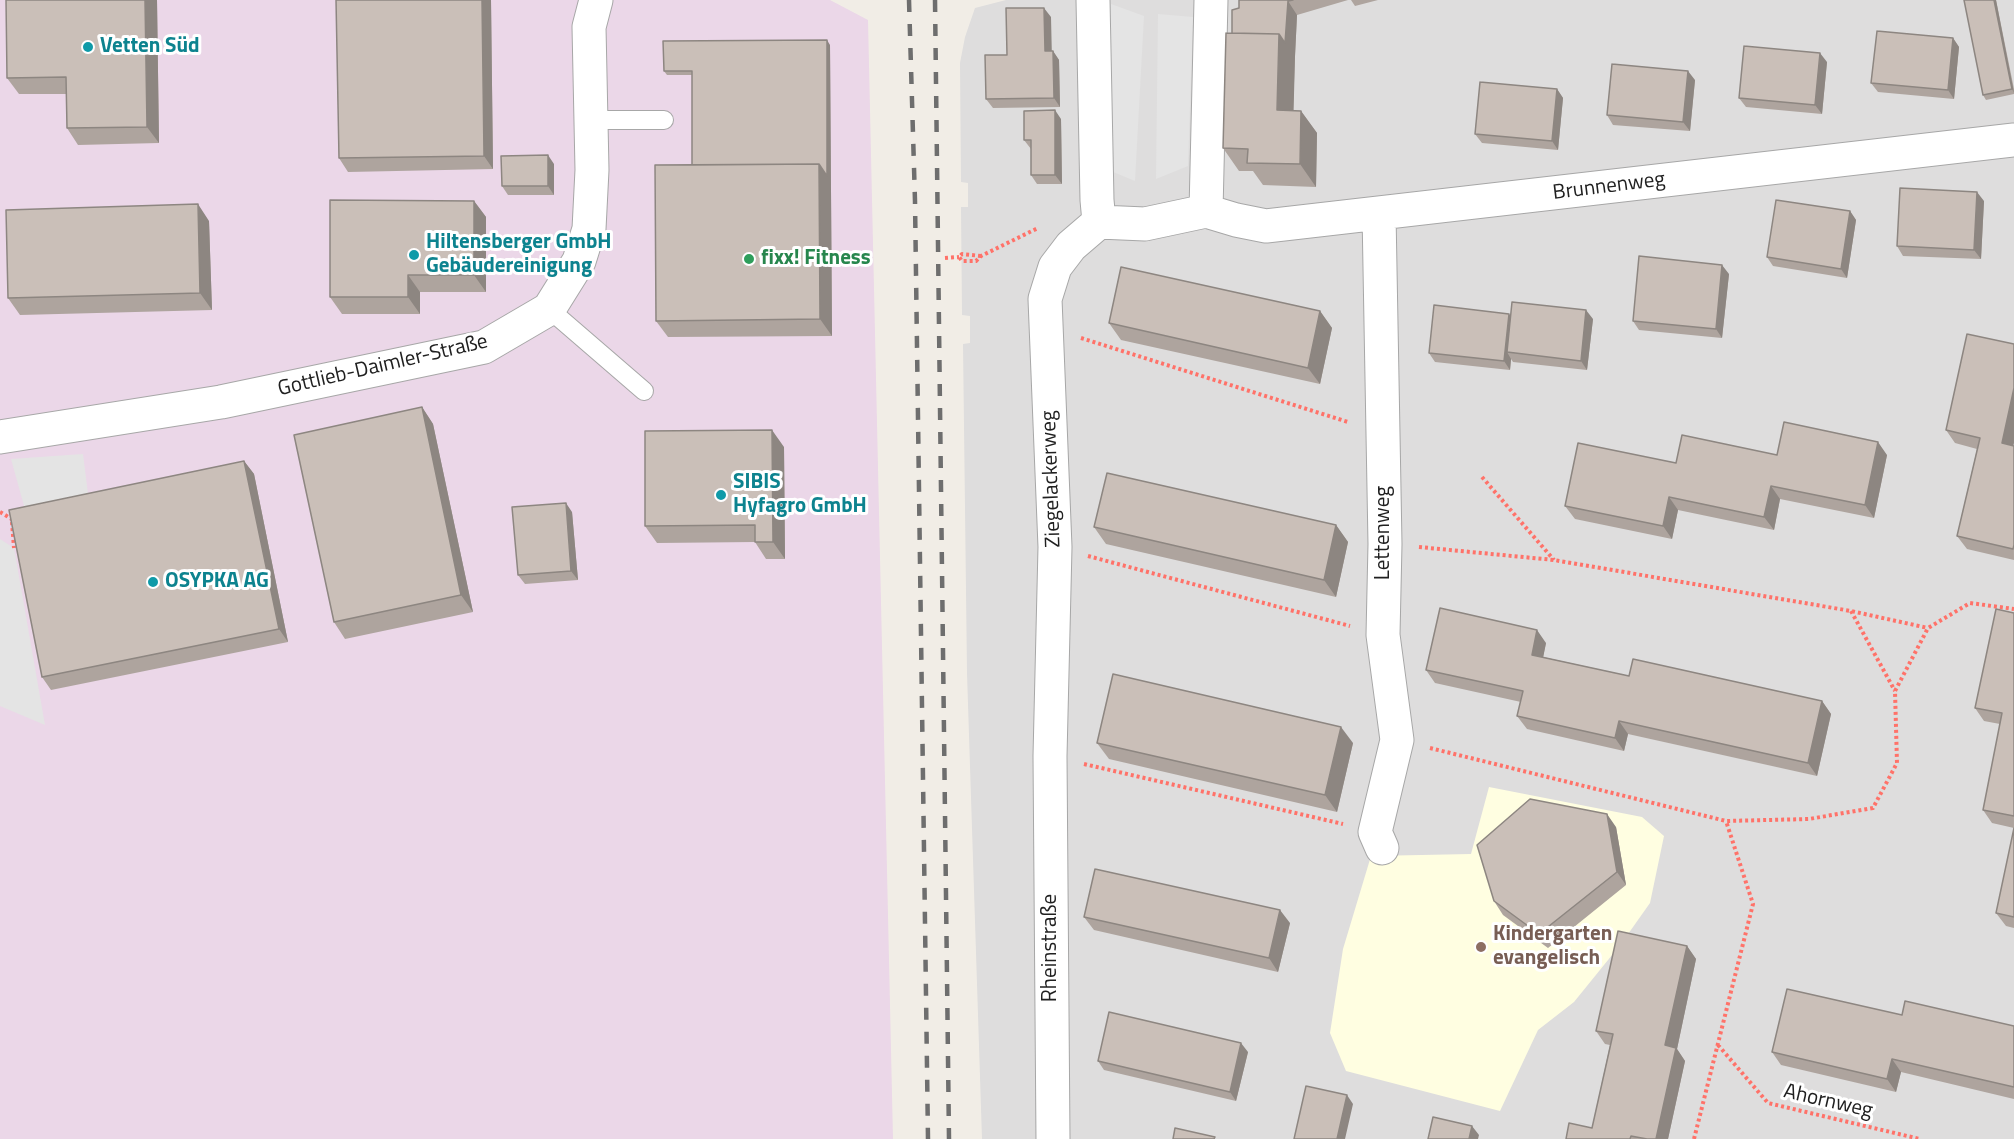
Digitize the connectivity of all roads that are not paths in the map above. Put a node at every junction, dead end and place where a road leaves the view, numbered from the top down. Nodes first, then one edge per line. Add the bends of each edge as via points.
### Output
1 (596, 0) edge
2 (1094, 0) edge
3 (1211, 0) edge
4 (591, 120) junction
5 (664, 120) dead end
6 (2014, 140) edge
7 (1206, 211) junction
8 (1379, 213) junction
9 (1099, 222) junction
10 (549, 309) junction
11 (644, 392) dead end
12 (0, 437) edge
13 (1050, 756) joint
14 (1379, 840) road end
15 (1053, 1139) edge

1 - 4 street, Gottlieb-Daimler-Straße via 589,27
2 - 9 street
3 - 7 street
4 - 5 lane
4 - 10 street, Gottlieb-Daimler-Straße via 589,229 579,261
6 - 8 street, Brunnenweg
7 - 8 street, Brunnenweg via 1266,226
7 - 9 street via 1145,224
8 - 14 street, Lettenweg via 1383,635 1397,740
9 - 13 street, Ziegelackerweg via 1071,246 1056,267 1045,299 1055,547
10 - 11 lane
10 - 12 street, Gottlieb-Daimler-Straße via 484,347 221,402
13 - 15 street, Rheinstraße

